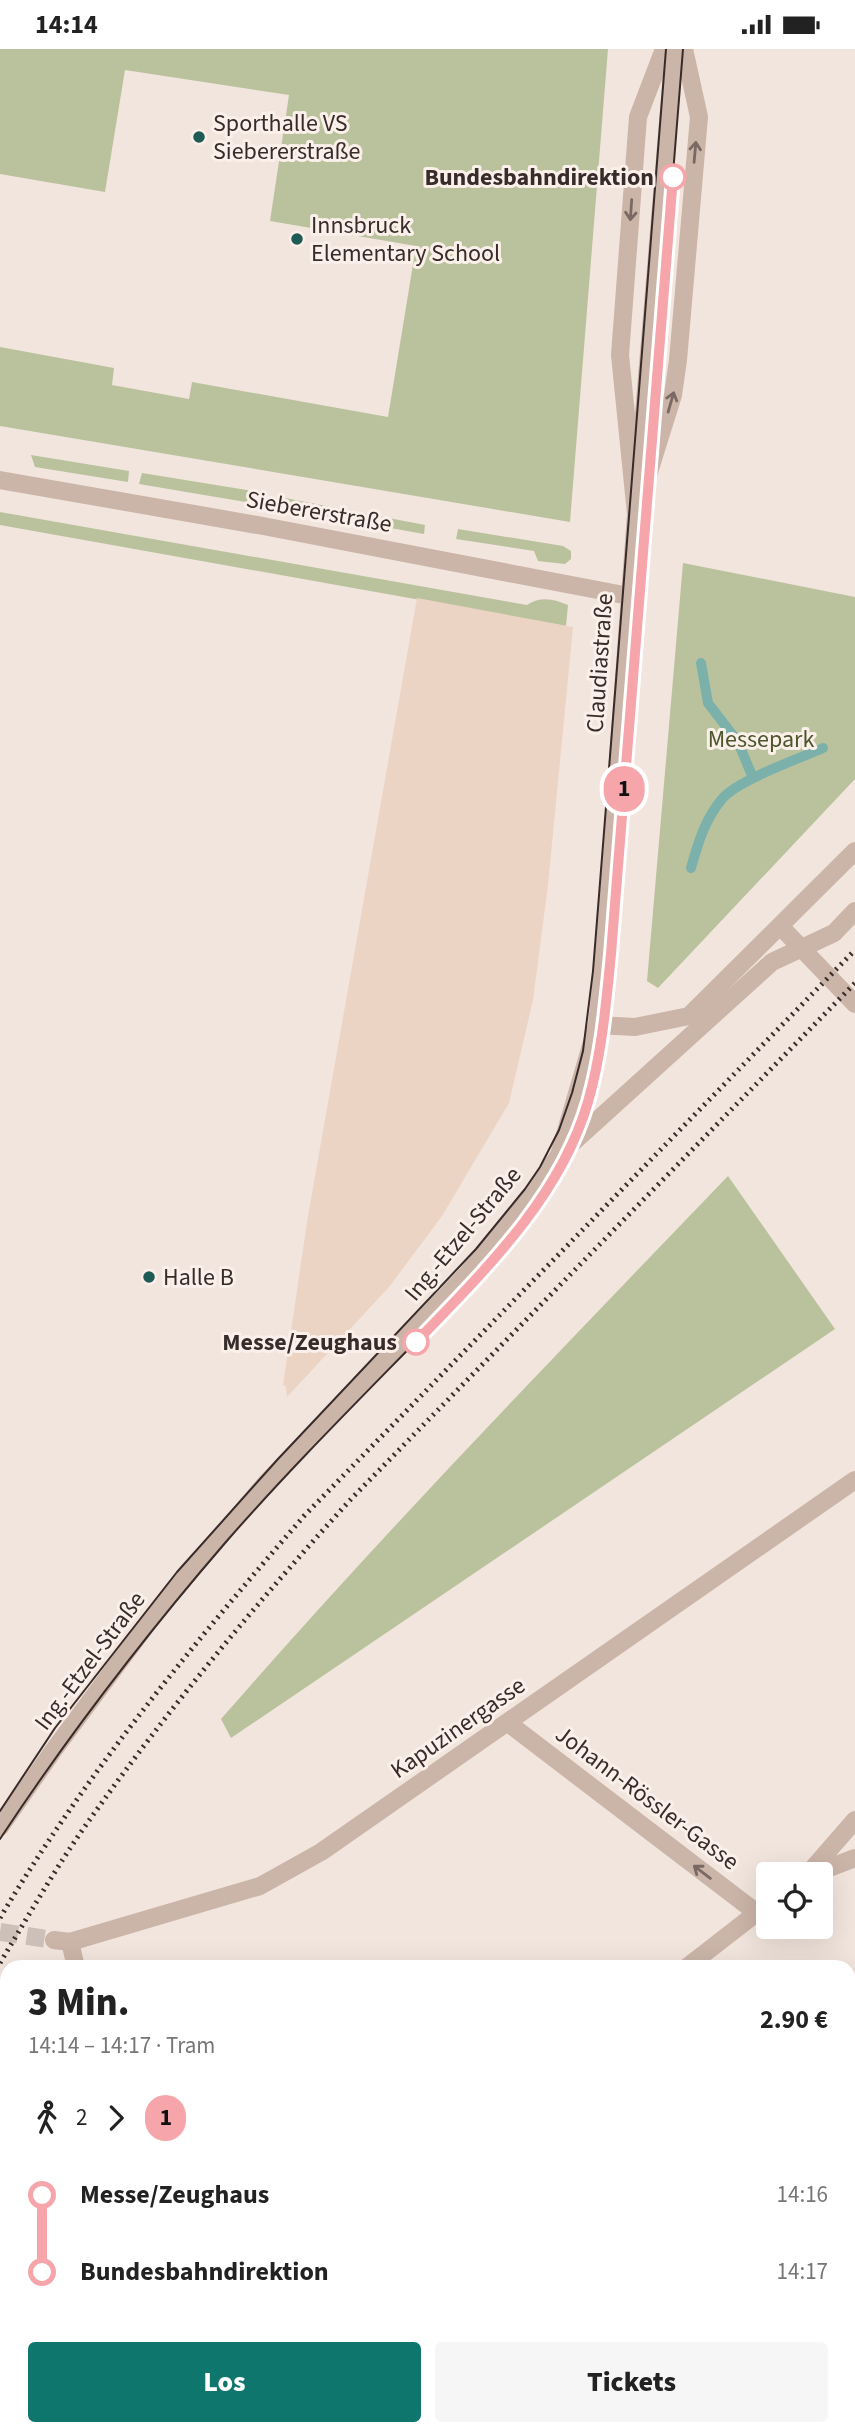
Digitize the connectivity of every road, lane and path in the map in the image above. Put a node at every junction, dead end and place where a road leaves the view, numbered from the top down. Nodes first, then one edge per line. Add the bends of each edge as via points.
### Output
1 (664, 49) edge
2 (674, 49) edge
3 (684, 49) edge
4 (0, 481) edge
5 (636, 514) junction
6 (629, 596) junction
7 (855, 851) edge
8 (855, 911) edge
9 (779, 926) junction
10 (855, 1004) edge
11 (597, 1025) junction
12 (559, 1154) junction
13 (855, 1480) edge
14 (508, 1723) junction
15 (855, 1820) edge
16 (0, 1827) edge
17 (855, 1858) edge
18 (821, 1862) edge
19 (833, 1866) edge
20 (756, 1905) edge
21 (756, 1914) edge
22 (72, 1960) edge
23 (696, 1960) edge

1 -> 5 street, Claudiastraße via 638,117 620,355
2 - 5 street, Claudiastraße
5 -> 3 street, Claudiastraße via 673,395 678,360 699,117
4 - 6 street, Siebererstraße
5 - 6 street, Claudiastraße
6 - 11 street, Claudiastraße
7 - 9 street
8 - 12 street via 834,933 772,962
9 - 10 street
9 - 11 street via 689,1016 635,1027
11 - 12 street, Ing.-Etzel-Straße
12 - 16 street, Ing.-Etzel-Straße via 528,1201 467,1273 266,1483 160,1607
13 - 14 street, Kapuzinergasse
20 -> 14 street, Johann-Rössler-Gasse
14 - 22 street, Kapuzinergasse via 321,1852 260,1887 62,1941
15 - 18 street
17 - 19 street
21 - 23 street

